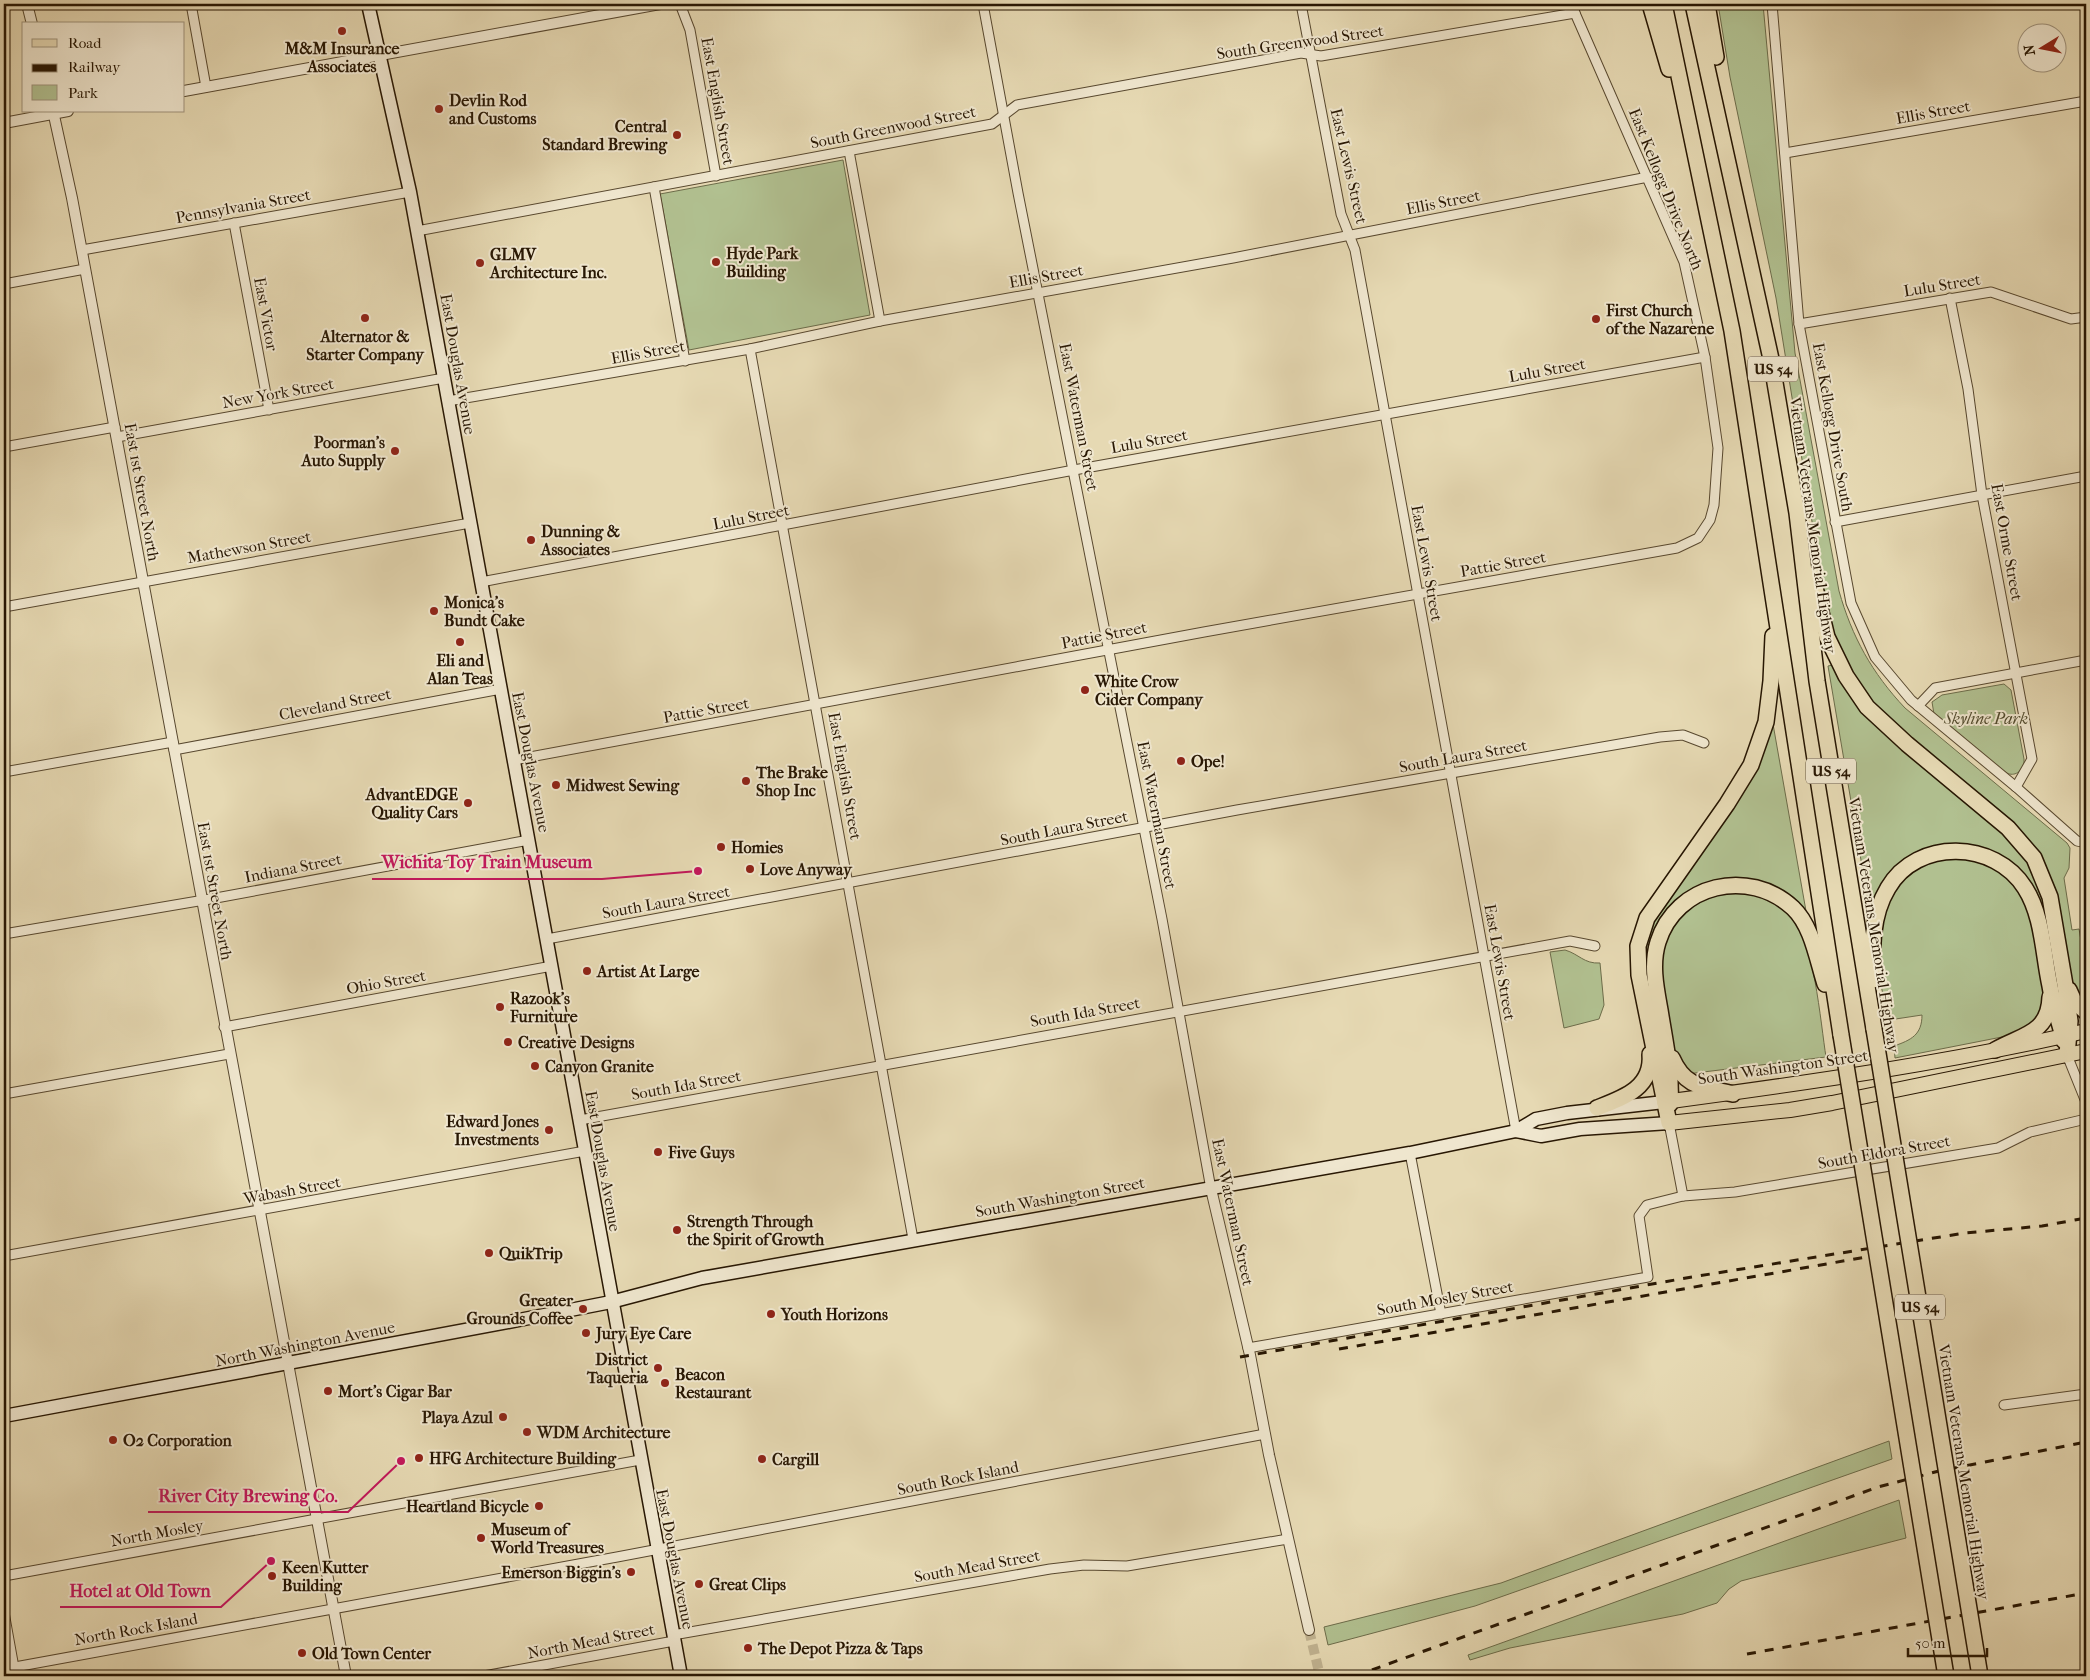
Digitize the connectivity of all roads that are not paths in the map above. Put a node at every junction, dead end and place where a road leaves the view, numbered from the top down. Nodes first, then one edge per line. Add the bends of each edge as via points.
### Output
1 (27, 4) edge
2 (191, 4) edge
3 (368, 4) edge
4 (660, 4) edge
5 (680, 4) edge
6 (983, 4) edge
7 (1301, 4) edge
8 (1570, 4) edge
9 (1650, 4) edge
10 (1664, 4) edge
11 (1694, 4) edge
12 (1707, 4) edge
13 (1772, 4) edge
14 (1575, 13) junction
15 (32, 22) edge
16 (1310, 55) junction
17 (380, 56) junction
18 (206, 88) junction
19 (185, 91) edge
20 (2086, 100) edge
21 (53, 113) edge
22 (1003, 115) junction
23 (4, 123) edge
24 (850, 151) junction
25 (1785, 153) junction
26 (716, 176) junction
27 (1648, 177) junction
28 (654, 187) junction
29 (410, 192) junction
30 (1710, 218) junction
31 (234, 223) junction
32 (1744, 227) junction
33 (417, 230) junction
34 (1349, 236) junction
35 (82, 250) junction
36 (86, 269) junction
37 (4, 284) edge
38 (1038, 293) junction
39 (1950, 298) junction
40 (2086, 317) edge
41 (880, 321) junction
42 (1799, 324) junction
43 (750, 349) junction
44 (1705, 357) junction
45 (686, 361) junction
46 (444, 378) junction
47 (448, 401) junction
48 (269, 410) junction
49 (1385, 414) junction
50 (116, 432) junction
51 (4, 447) edge
52 (1074, 470) junction
53 (2086, 476) edge
54 (1982, 495) junction
55 (1797, 513) junction
56 (1835, 522) junction
57 (470, 523) junction
58 (783, 526) junction
59 (1698, 538) joint
60 (1770, 569) junction
61 (144, 582) junction
62 (481, 582) junction
63 (1418, 594) junction
64 (4, 607) edge
65 (1109, 649) junction
66 (2086, 660) edge
67 (2016, 673) junction
68 (501, 689) junction
69 (816, 705) junction
70 (1918, 706) junction
71 (1704, 743) dead end
72 (173, 746) junction
73 (514, 760) junction
74 (4, 772) edge
75 (1451, 773) junction
76 (2016, 787) junction
77 (1144, 827) junction
78 (529, 840) junction
79 (2086, 843) edge
80 (849, 884) junction
81 (202, 900) junction
82 (4, 934) edge
83 (547, 939) junction
84 (1595, 946) dead end
85 (1484, 956) junction
86 (552, 966) junction
87 (2065, 985) junction
88 (2050, 988) junction
89 (1179, 1010) junction
90 (1645, 1010) junction
91 (2086, 1012) edge
92 (224, 1027) junction
93 (1874, 1029) junction
94 (2086, 1031) edge
95 (1841, 1035) junction
96 (2066, 1036) junction
97 (1665, 1042) junction
98 (1995, 1050) junction
99 (2086, 1051) edge
100 (230, 1054) junction
101 (2067, 1055) junction
102 (882, 1065) junction
103 (4, 1094) edge
104 (1733, 1094) junction
105 (1667, 1101) junction
106 (2086, 1102) edge
107 (1597, 1108) junction
108 (2086, 1119) edge
109 (580, 1120) junction
110 (1669, 1123) junction
111 (1516, 1131) junction
112 (585, 1151) junction
113 (1410, 1153) junction
114 (1211, 1189) junction
115 (1683, 1196) junction
116 (258, 1211) junction
117 (913, 1239) junction
118 (4, 1256) edge
119 (1648, 1278) joint
120 (611, 1302) junction
121 (1441, 1314) junction
122 (1248, 1348) junction
123 (288, 1364) junction
124 (2086, 1394) edge
125 (2004, 1405) dead end
126 (4, 1416) edge
127 (1265, 1434) junction
128 (640, 1460) junction
129 (316, 1520) junction
130 (1288, 1539) junction
131 (656, 1550) junction
132 (4, 1576) edge
133 (1965, 1586) junction
134 (1931, 1588) junction
135 (332, 1609) junction
136 (4, 1615) edge
137 (1309, 1630) tunnel mouth
138 (673, 1638) junction
139 (11, 1670) edge
140 (346, 1676) edge
141 (484, 1676) edge
142 (681, 1676) edge
143 (1938, 1676) edge
144 (1946, 1676) edge
145 (1980, 1676) edge
146 (1990, 1676) edge

1 - 15 street
2 - 18 street
3 - 17 main road, East Douglas Avenue
4 - 17 street
5 - 26 street, East English Street via 690,30
6 - 22 street, East Waterman Street
7 - 16 street, East Lewis Street
8 - 14 street, East Kellogg Drive North
9 - 30 highway
10 - 30 highway, US 54
11 - 32 highway, Vietnam Veterans Memorial Highway / US 54
12 - 32 highway
13 - 25 street, East Kellogg Drive South
14 - 16 street, South Greenwood Street via 1321,56
14 - 27 street, East Kellogg Drive North
16 - 22 street, South Greenwood Street via 1017,104
16 - 34 street, East Lewis Street via 1341,214
17 - 18 street
17 - 29 main road, East Douglas Avenue
18 - 19 street
20 - 25 street, Ellis Street
21 - 23 street
21 - 35 street, East 1st Street North
22 - 24 street, South Greenwood Street via 992,124
22 - 38 street, East Waterman Street
24 - 26 street, South Greenwood Street
24 - 41 street
25 - 42 street, East Kellogg Drive South
26 - 28 street, South Greenwood Street
27 - 34 street, Ellis Street
27 - 44 street, East Kellogg Drive North via 1684,262
28 - 33 street, South Greenwood Street
28 - 45 street
29 - 31 street, Pennsylvania Street
29 - 33 main road, East Douglas Avenue
30 - 60 highway, US 54 via 1732,331
31 - 35 street, Pennsylvania Street
31 - 48 street, East Victor
32 - 55 highway, Vietnam Veterans Memorial Highway / US 54 via 1771,358
33 - 46 main road, East Douglas Avenue
34 - 38 street, Ellis Street
34 - 49 street, East Lewis Street via 1355,250
35 - 36 street, East 1st Street North
36 - 37 street
36 - 50 street, East 1st Street North
38 - 41 street, Ellis Street
38 - 52 street, East Waterman Street
39 - 40 street, Lulu Street via 1991,292 2072,319
39 - 42 street, Lulu Street
39 - 54 street, East Orme Street via 1968,389
41 - 43 street, Ellis Street
42 - 56 street, East Kellogg Drive South
43 - 45 street, Ellis Street
43 - 58 street, East English Street
44 - 49 street, Lulu Street
44 - 59 street, East Kellogg Drive North via 1716,420 1718,474 1712,513
45 - 47 street, Ellis Street
46 - 47 main road, East Douglas Avenue
46 - 48 street, New York Street
47 - 57 main road, East Douglas Avenue
48 - 50 street, New York Street
49 - 52 street, Lulu Street
49 - 63 street, East Lewis Street
50 - 51 street, New York Street
50 - 61 street, East 1st Street North
52 - 58 street, Lulu Street
52 - 65 street, East Waterman Street
53 - 54 street
54 - 56 street
54 - 67 street, East Orme Street
55 - 87 highway via 1827,637 1846,676 1867,707 1906,744 2008,828 2034,858 2050,897
55 - 93 highway, Vietnam Veterans Memorial Highway / US 54 via 1816,681
56 - 70 street, East Kellogg Drive South via 1851,603 1875,657
57 - 61 street, Mathewson Street
57 - 62 main road, East Douglas Avenue
58 - 62 street, Lulu Street
58 - 69 street, East English Street
59 - 63 street, Pattie Street via 1677,548
60 - 90 highway via 1773,642 1766,722 1751,765 1647,918 1638,946
60 - 95 highway, US 54
61 - 64 street, Mathewson Street
61 - 72 street, East 1st Street North
62 - 68 main road, East Douglas Avenue
63 - 65 street, Pattie Street
63 - 75 street, East Lewis Street
65 - 69 street, Pattie Street
65 - 77 street, East Waterman Street
66 - 67 street
67 - 70 street via 1935,688
67 - 76 street, East Orme Street via 2032,759
68 - 72 street, Cleveland Street
68 - 73 main road, East Douglas Avenue
69 - 73 street, Pattie Street
69 - 80 street, East English Street
70 - 76 street, East Kellogg Drive South
71 - 75 street, South Laura Street via 1683,735 1660,737
72 - 74 street, Cleveland Street
72 - 81 street, East 1st Street North
73 - 78 main road, East Douglas Avenue
75 - 77 street, South Laura Street
75 - 85 street, East Lewis Street
76 - 79 street, East Kellogg Drive South via 2077,841
77 - 80 street, South Laura Street
77 - 89 street, East Waterman Street
78 - 81 street, Indiana Street
78 - 83 main road, East Douglas Avenue
80 - 83 street, South Laura Street
80 - 102 street, East English Street
81 - 82 street, Indiana Street
81 - 92 street, East 1st Street North
83 - 86 main road, East Douglas Avenue
84 - 85 street, South Ida Street via 1570,941
85 - 89 street, South Ida Street
85 - 111 street, East Lewis Street
86 - 92 street, Ohio Street
86 - 109 main road, East Douglas Avenue
87 - 91 highway via 2074,1001
87 - 96 highway via 2070,1021
88 - 93 highway via 2034,909 2015,875 2001,863 1979,854 1959,850 1929,855 1902,871 1888,887 1878,909 1872,943
88 - 96 highway
88 - 98 highway via 2047,1015 2041,1026
89 - 102 street, South Ida Street
89 - 114 street, East Waterman Street
90 - 105 highway
90 - 107 highway via 1651,1057 1643,1082 1629,1096
92 - 100 street, East 1st Street North
93 - 133 highway, Vietnam Veterans Memorial Highway / US 54, bridge
94 - 96 main road, South Washington Street
95 - 97 highway via 1802,918 1764,889 1727,884 1700,892 1685,902 1674,912 1658,942 1655,980
95 - 134 highway, US 54, bridge
96 - 98 main road, South Washington Street
96 - 101 highway
97 - 104 highway via 1684,1078 1693,1084
97 - 105 highway via 1671,1077
98 - 104 main road, South Washington Street
99 - 101 main road, South Washington Street
100 - 103 street
100 - 116 street, East 1st Street North
101 - 106 street
101 - 110 main road, South Washington Street via 1832,1103
102 - 109 street, South Ida Street
102 - 117 street, East English Street
104 - 105 main road, South Washington Street
105 - 107 main road, South Washington Street
105 - 110 highway
107 - 111 main road, South Washington Street via 1536,1119
108 - 115 street, South Eldora Street via 2030,1132 1998,1148 1735,1192
109 - 112 main road, East Douglas Avenue
110 - 111 main road, South Washington Street via 1541,1136
110 - 115 street
111 - 113 main road, South Washington Street
112 - 116 street, Wabash Street
112 - 120 main road, East Douglas Avenue
113 - 114 main road, South Washington Street
113 - 121 street
114 - 117 main road, South Washington Street
114 - 122 street, East Waterman Street
115 - 119 street, South Eldora Street via 1647,1206 1639,1216
116 - 118 street, Wabash Street
116 - 123 street, East 1st Street North
117 - 120 main road, South Washington Street via 702,1278
119 - 121 street, South Mosley Street
120 - 123 main road, North Washington Avenue
120 - 128 main road, East Douglas Avenue
121 - 122 street, South Mosley Street
122 - 127 street, East Waterman Street
123 - 126 main road, North Washington Avenue
123 - 129 street, East 1st Street North
124 - 125 street
127 - 130 street, East Waterman Street
127 - 131 street, South Rock Island
128 - 129 street, North Mosley
128 - 131 main road, East Douglas Avenue
129 - 132 street, North Mosley
129 - 135 street, East 1st Street North
130 - 137 street, East Waterman Street
130 - 138 street, South Mead Street via 1127,1566 1050,1568
131 - 135 street, North Rock Island
131 - 138 main road, East Douglas Avenue
133 - 145 highway, Vietnam Veterans Memorial Highway / US 54, bridge
133 - 146 highway, bridge
134 - 143 highway, bridge
134 - 144 highway, US 54, bridge
135 - 139 street, North Rock Island
135 - 140 street, East 1st Street North
136 - 139 street
138 - 141 street, North Mead Street
138 - 142 main road, East Douglas Avenue

